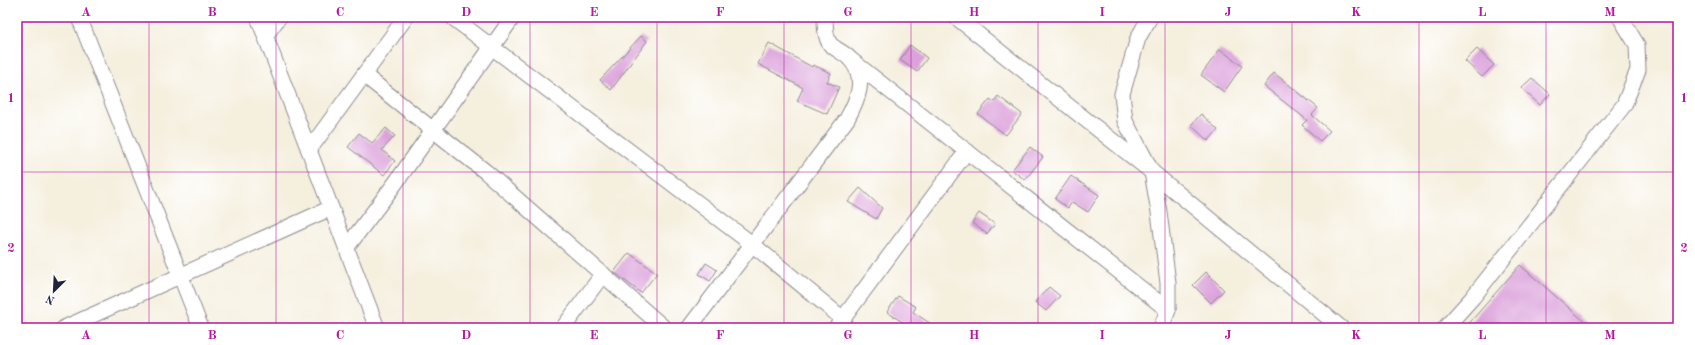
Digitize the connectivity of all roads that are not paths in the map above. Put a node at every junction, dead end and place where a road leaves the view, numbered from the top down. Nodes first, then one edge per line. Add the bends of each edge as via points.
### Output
1 (79, 17) edge
2 (258, 17) edge
3 (279, 17) edge
4 (406, 17) edge
5 (452, 17) edge
6 (513, 17) edge
7 (825, 17) edge
8 (956, 17) edge
9 (1150, 17) edge
10 (1620, 17) edge
11 (265, 36) junction
12 (491, 47) junction
13 (851, 60) junction
14 (364, 75) junction
15 (433, 130) junction
16 (308, 150) junction
17 (967, 151) junction
18 (1152, 172) junction
19 (331, 208) junction
20 (752, 244) junction
21 (347, 247) junction
22 (603, 274) junction
23 (180, 277) junction
24 (1168, 310) junction
25 (840, 324) edge
26 (64, 328) edge
27 (200, 328) edge
28 (377, 328) edge
29 (562, 328) edge
30 (664, 328) edge
31 (688, 328) edge
32 (1161, 328) edge
33 (1341, 328) edge
34 (1445, 328) edge

1 - 23 street
2 - 11 street
3 - 11 street
4 - 14 street
5 - 12 street
6 - 12 street
7 - 13 street via 830,44
8 - 18 street
9 - 18 street via 1138,38 1122,94 1125,121
10 - 34 street via 1638,45 1638,70 1624,105
11 - 16 street
12 - 15 street
12 - 20 street
13 - 17 street
13 - 20 street via 858,74 860,86 858,98 847,120
14 - 15 street
14 - 16 street
15 - 21 street
15 - 22 street via 486,172
16 - 19 street
17 - 24 street
17 - 25 street
18 - 24 street via 1168,283
18 - 33 street
19 - 21 street
19 - 23 street
20 - 25 street
20 - 31 street
21 - 28 street
22 - 29 street
22 - 30 street
23 - 26 street
23 - 27 street
24 - 32 street

